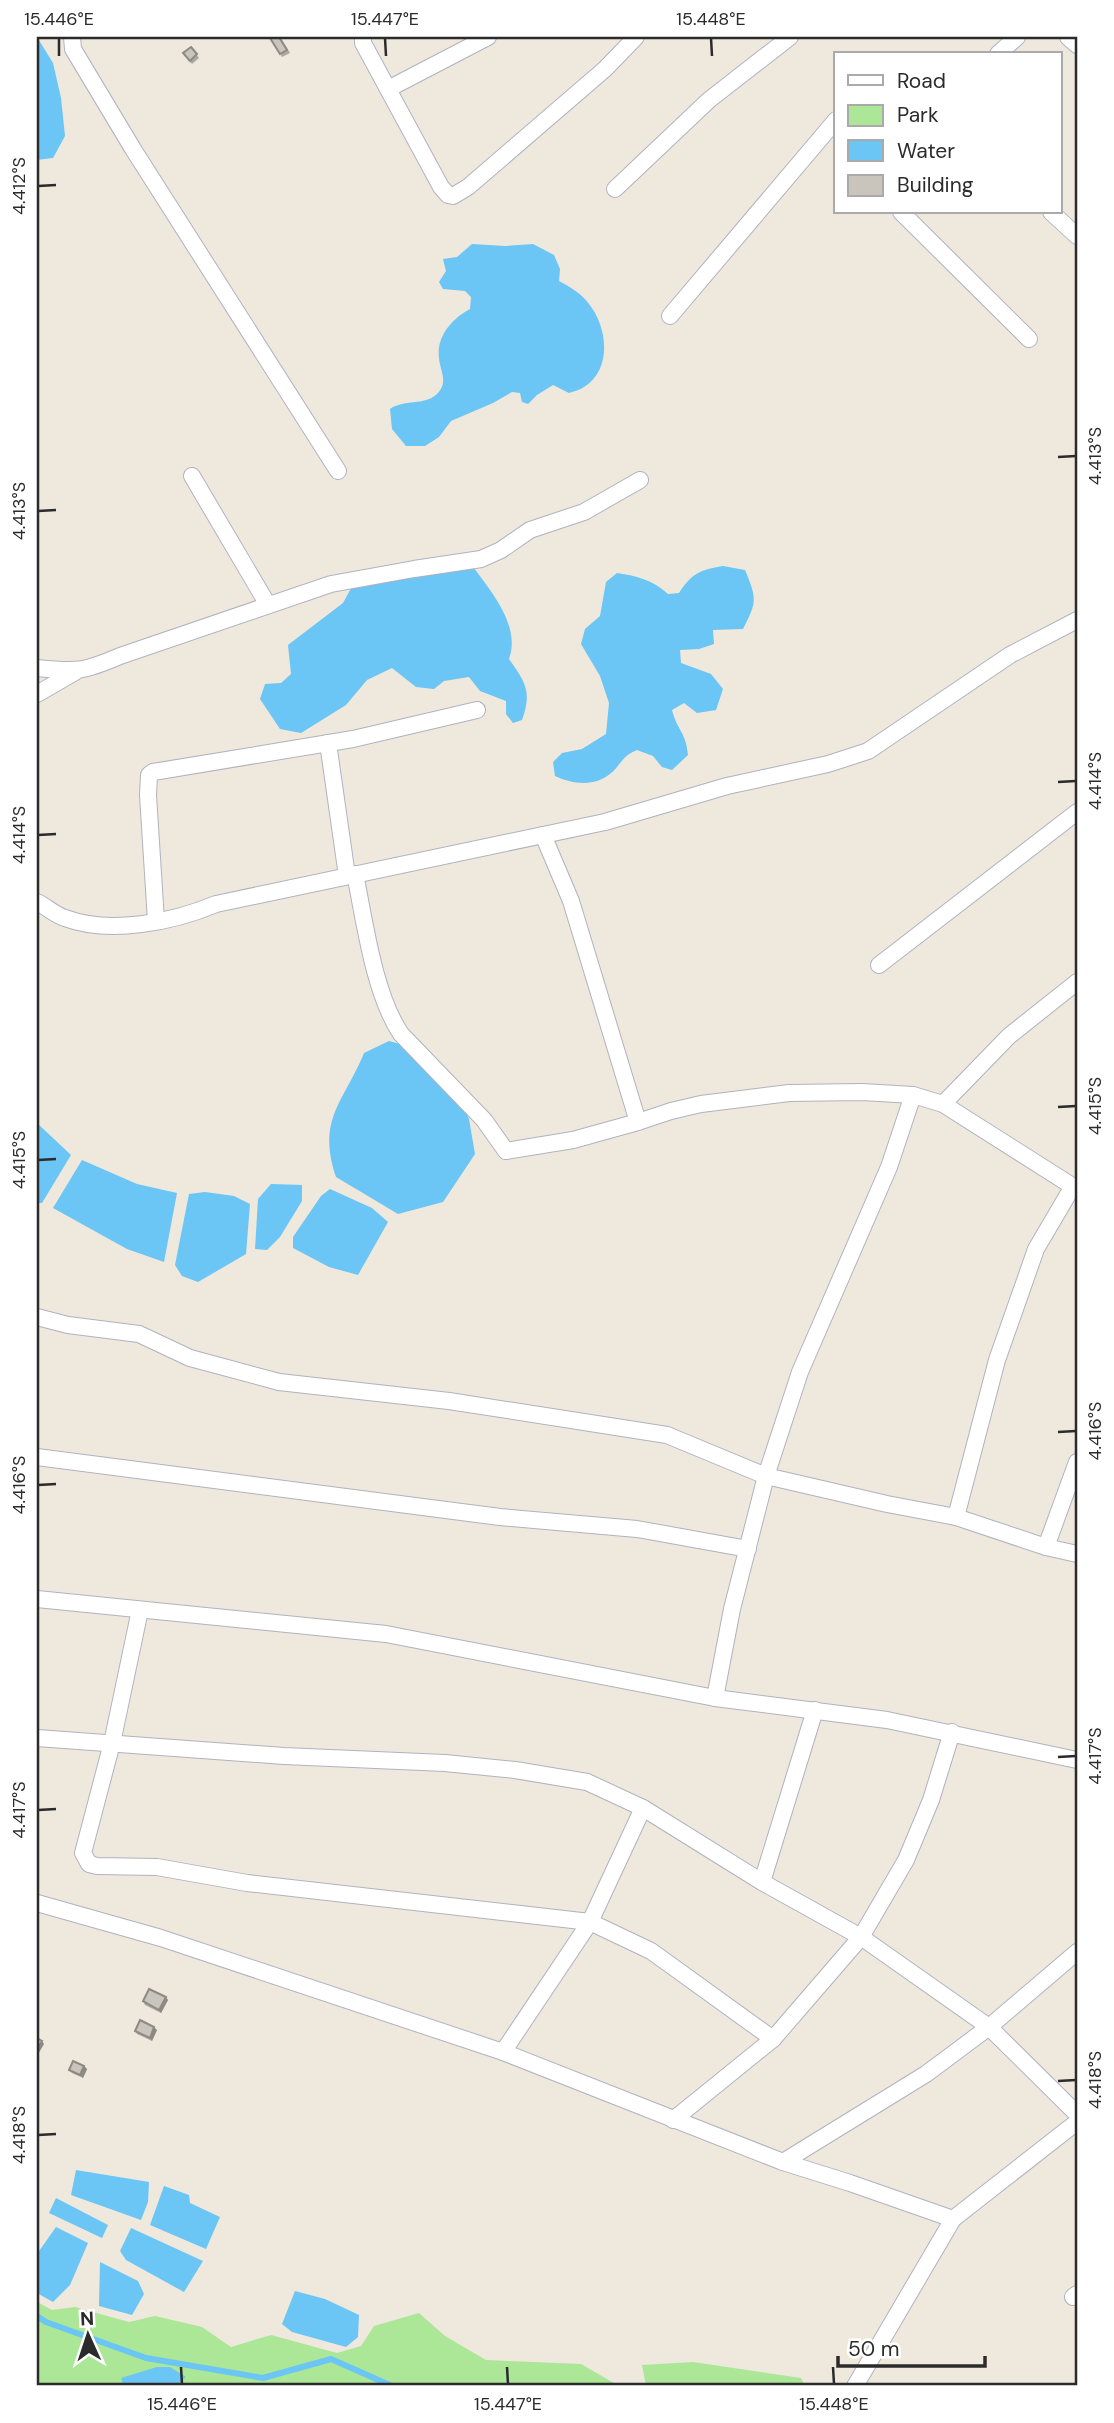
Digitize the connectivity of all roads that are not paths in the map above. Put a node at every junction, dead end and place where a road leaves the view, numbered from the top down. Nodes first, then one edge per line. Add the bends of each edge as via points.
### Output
1 (72, 37) edge
2 (363, 37) edge
3 (488, 37) edge
4 (636, 37) edge
5 (790, 37) edge
6 (1017, 37) edge
7 (1068, 37) edge
8 (1077, 44) edge
9 (1001, 52) edge
10 (388, 89) junction
11 (834, 122) edge
12 (824, 134) junction
13 (834, 144) edge
14 (615, 189) dead end
15 (903, 214) edge
16 (1053, 214) edge
17 (1077, 236) edge
18 (670, 316) dead end
19 (1029, 339) dead end
20 (338, 471) dead end
21 (192, 476) dead end
22 (640, 480) dead end
23 (268, 606) junction
24 (1077, 620) edge
25 (37, 668) edge
26 (75, 672) junction
27 (37, 694) edge
28 (477, 710) dead end
29 (328, 743) junction
30 (1077, 812) edge
31 (543, 835) junction
32 (351, 875) junction
33 (37, 902) edge
34 (156, 921) junction
35 (879, 965) dead end
36 (1077, 982) edge
37 (914, 1095) junction
38 (943, 1104) junction
39 (638, 1122) junction
40 (1075, 1187) edge
41 (37, 1317) edge
42 (37, 1457) edge
43 (1077, 1462) edge
44 (766, 1476) junction
45 (956, 1517) junction
46 (1046, 1547) junction
47 (748, 1549) junction
48 (1077, 1554) edge
49 (37, 1600) edge
50 (140, 1610) junction
51 (715, 1698) junction
52 (815, 1710) junction
53 (952, 1732) junction
54 (37, 1738) edge
55 (112, 1743) junction
56 (1077, 1760) edge
57 (643, 1808) junction
58 (762, 1882) junction
59 (37, 1903) edge
60 (590, 1922) junction
61 (861, 1937) junction
62 (1077, 1952) edge
63 (989, 2028) junction
64 (773, 2039) junction
65 (503, 2052) junction
66 (1077, 2114) edge
67 (673, 2120) junction
68 (1077, 2122) edge
69 (783, 2162) junction
70 (953, 2219) junction
71 (855, 2386) edge

1 - 20 street via 74,49 133,149
2 - 10 street
3 - 10 street
4 - 10 street via 605,69 453,196 441,187
5 - 14 street via 709,100
6 - 9 street
7 - 8 street
11 - 12 street
12 - 13 street
12 - 18 street
15 - 19 street
16 - 17 street
21 - 23 street
22 - 23 street via 584,512 530,530 481,559 331,584
23 - 26 street
24 - 31 street via 1010,655 853,758
25 - 26 street
26 - 27 street
28 - 29 street
29 - 32 street
29 - 34 street via 149,775
30 - 35 street
31 - 32 street
31 - 39 street via 571,901
32 - 34 street
32 - 39 street via 392,1020 484,1120 503,1150 546,1146
33 - 34 street via 79,922 115,926
36 - 38 street via 1009,1036
37 - 38 street
37 - 39 street via 789,1093 701,1104
37 - 44 street via 889,1167 800,1372
38 - 40 street
40 - 45 street via 1036,1249 997,1360
41 - 44 street via 139,1334 190,1358 279,1382 449,1401 667,1435
42 - 47 street via 500,1517 637,1529
43 - 46 street
44 - 45 street
44 - 47 street
45 - 46 street
46 - 48 street
47 - 51 street
49 - 50 street
50 - 51 street via 386,1634
50 - 55 street
51 - 52 street
52 - 53 street
52 - 58 street
53 - 56 street
53 - 61 street via 906,1860
54 - 55 street
55 - 57 street via 515,1770 587,1782
55 - 60 street via 83,1853 89,1864 157,1867 261,1884
57 - 58 street
57 - 60 street
58 - 61 street
59 - 65 street via 161,1938
60 - 64 street via 651,1951
60 - 65 street
61 - 63 street
61 - 64 street
62 - 63 street
63 - 66 street
63 - 69 street via 926,2074
64 - 67 street
65 - 67 street
67 - 69 street
68 - 70 street
69 - 70 street
70 - 71 street

